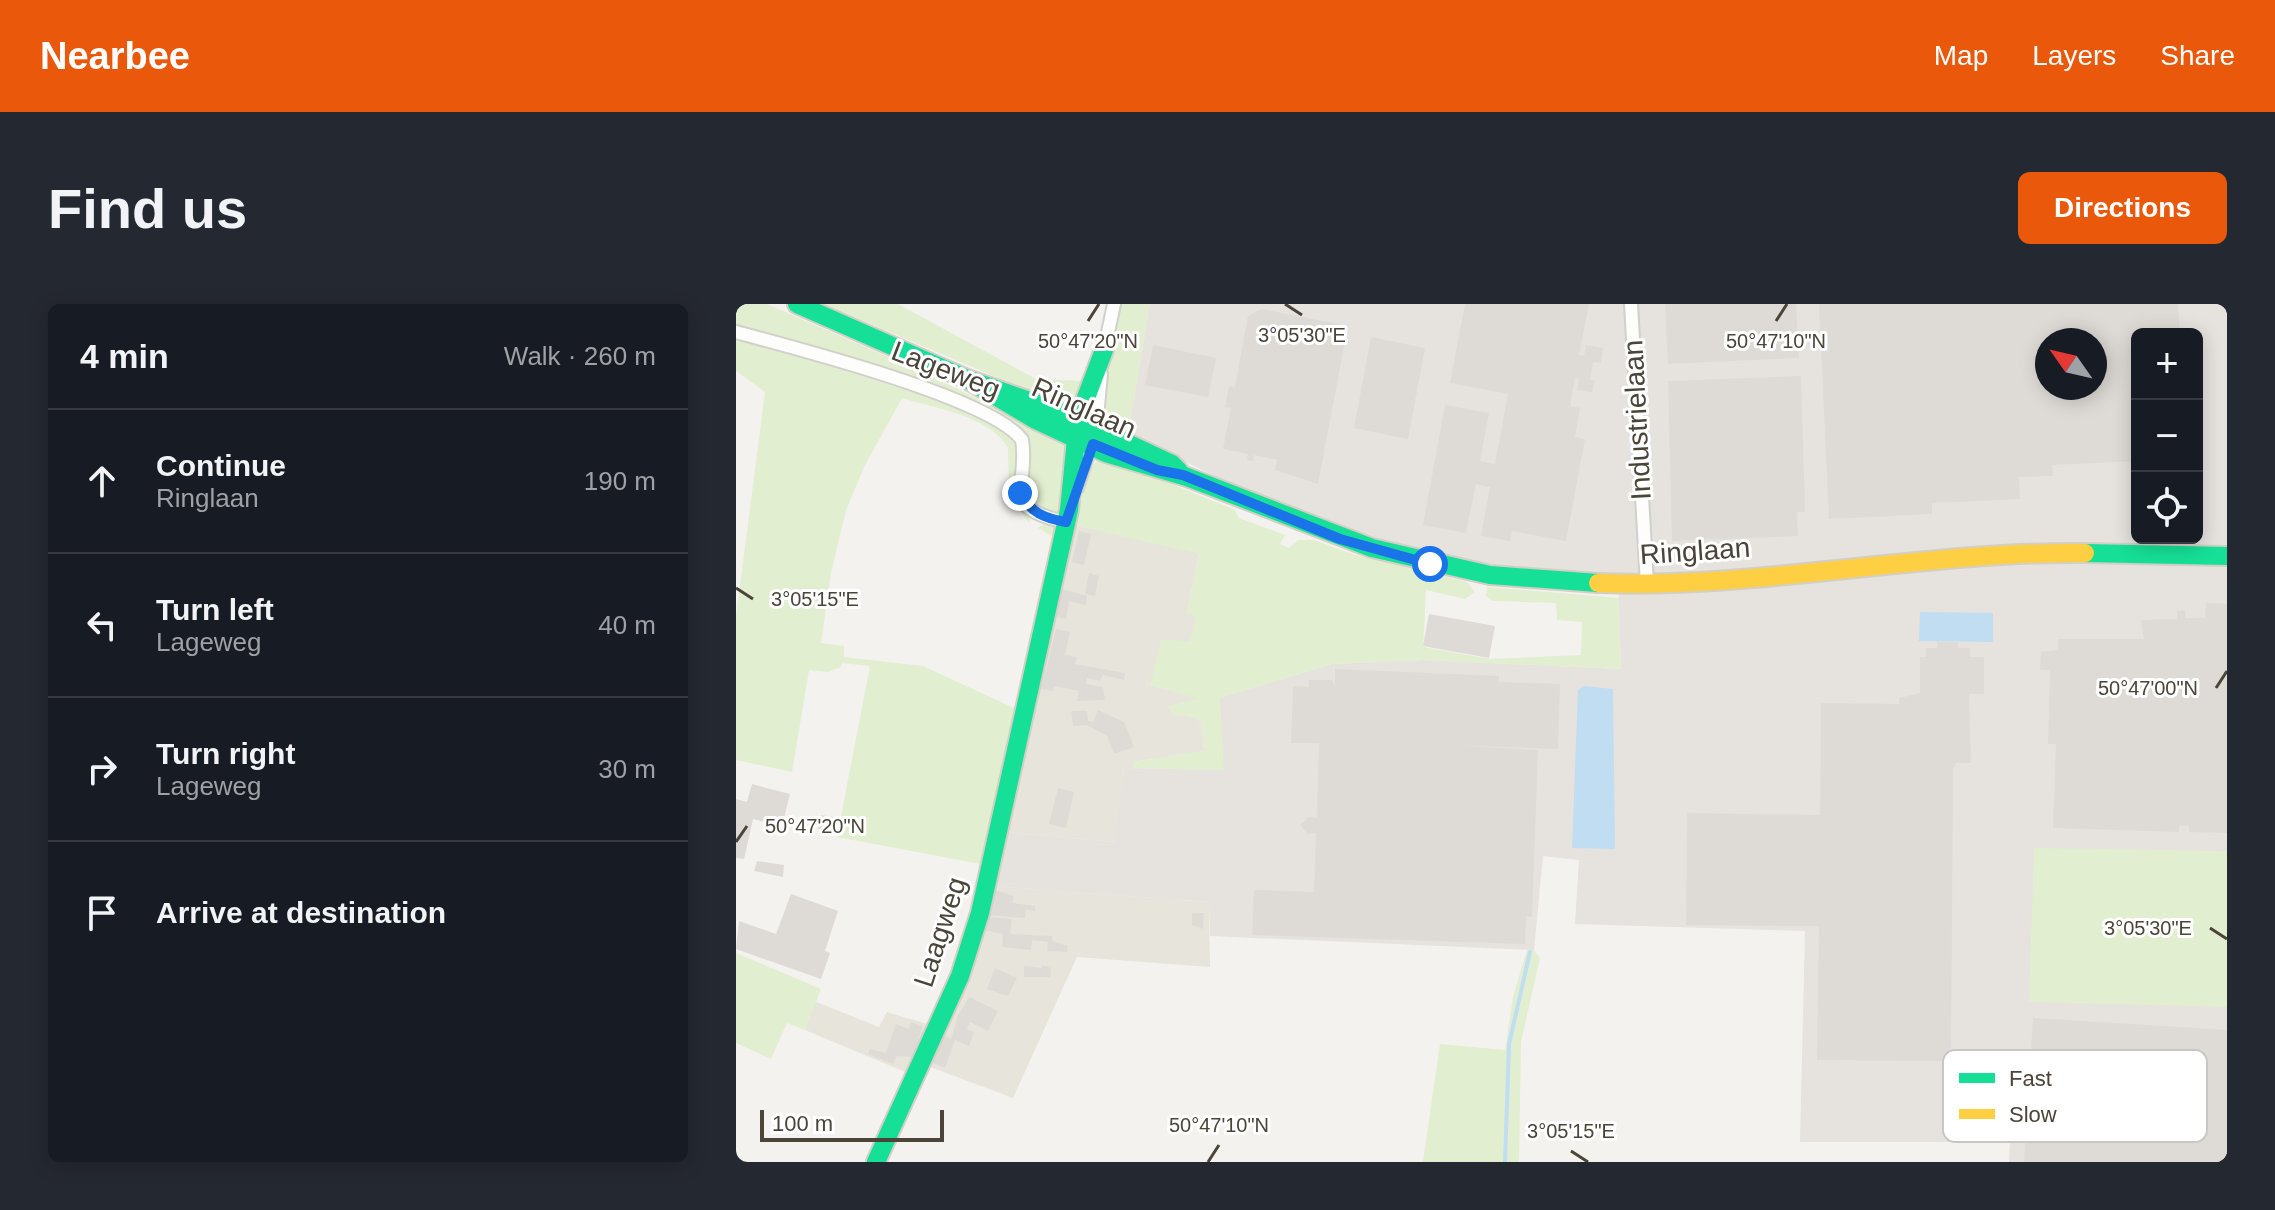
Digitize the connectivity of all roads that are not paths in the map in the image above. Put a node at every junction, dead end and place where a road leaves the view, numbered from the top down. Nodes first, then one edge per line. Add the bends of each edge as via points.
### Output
1 (797, 304) edge
2 (1114, 304) edge
3 (1631, 304) edge
4 (736, 332) edge
5 (1104, 350) joint
6 (1086, 432) junction
7 (1068, 516) junction
8 (2227, 556) edge
9 (1647, 584) junction
10 (876, 1162) edge

1 - 6 main road, Ringlaan via 967,379 996,398
2 - 5 street
3 - 9 street, Industrielaan
4 - 7 street, Lageweg via 841,362 977,408 1003,422 1022,440 1020,493 1027,507 1043,517
5 - 6 main road
6 - 7 main road
6 - 9 main road, Ringlaan via 1157,470 1183,475 1318,531 1407,559 1519,579
7 - 10 main road, Laagweg via 970,948
8 - 9 main road, Ringlaan via 1976,555

